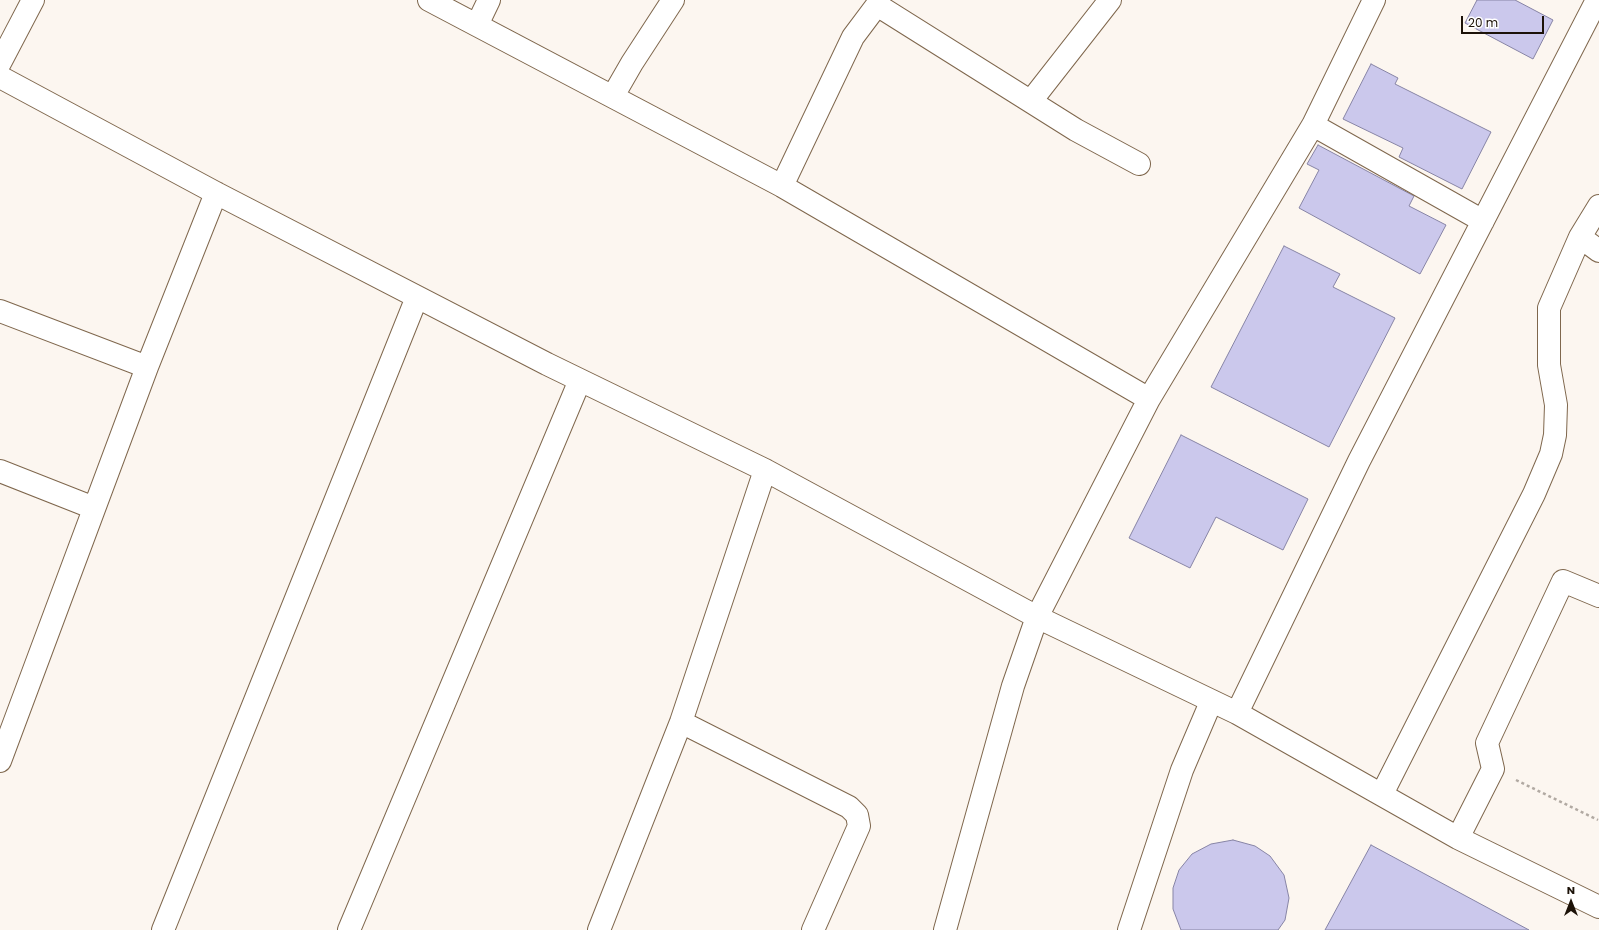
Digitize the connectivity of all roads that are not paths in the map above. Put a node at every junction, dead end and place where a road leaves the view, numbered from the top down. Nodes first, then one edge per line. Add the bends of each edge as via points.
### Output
1 (429, 0) edge
2 (489, 0) edge
3 (673, 0) edge
4 (1110, 0) edge
5 (1374, 0) edge
6 (1597, 0) edge
7 (32, 1) edge
8 (878, 3) edge
9 (477, 25) junction
10 (0, 63) edge
11 (0, 78) edge
12 (613, 96) junction
13 (1031, 101) junction
14 (1313, 125) junction
15 (1138, 164) dead end
16 (782, 186) junction
17 (216, 193) junction
18 (1599, 206) edge
19 (1483, 221) junction
20 (1580, 237) junction
21 (1599, 251) edge
22 (418, 297) junction
23 (0, 311) edge
24 (147, 367) junction
25 (580, 380) junction
26 (1149, 399) junction
27 (765, 470) junction
28 (0, 471) edge
29 (94, 508) junction
30 (1599, 596) edge
31 (1037, 617) junction
32 (1211, 702) junction
33 (1236, 713) junction
34 (681, 722) junction
35 (0, 761) edge
36 (1382, 794) junction
37 (1458, 838) junction
38 (1599, 907) edge
39 (163, 930) edge
40 (349, 930) edge
41 (599, 930) edge
42 (813, 930) edge
43 (945, 930) edge
44 (1129, 930) edge

1 - 9 street
2 - 9 street
3 - 12 street
4 - 13 street
5 - 14 street
6 - 19 street
7 - 10 street
8 - 13 street
8 - 16 street via 853,37
9 - 12 street
11 - 17 street
12 - 16 street
13 - 15 street via 1076,130
14 - 19 street
14 - 26 street
16 - 26 street
17 - 22 street
17 - 24 street
18 - 20 street
19 - 33 street via 1359,462
20 - 21 street
20 - 36 street via 1550,308 1549,366 1556,405 1555,435 1551,454 1534,494
22 - 25 street
22 - 39 street
23 - 24 street
24 - 29 street
25 - 27 street
25 - 40 street
26 - 31 street
27 - 31 street
27 - 34 street
28 - 29 street
29 - 35 street
30 - 37 street via 1564,581 1487,743 1494,769
31 - 32 street
31 - 43 street via 1013,686
32 - 33 street
32 - 44 street via 1182,770
33 - 36 street
34 - 41 street
34 - 42 street via 843,804 857,815 859,826
36 - 37 street
37 - 38 street

